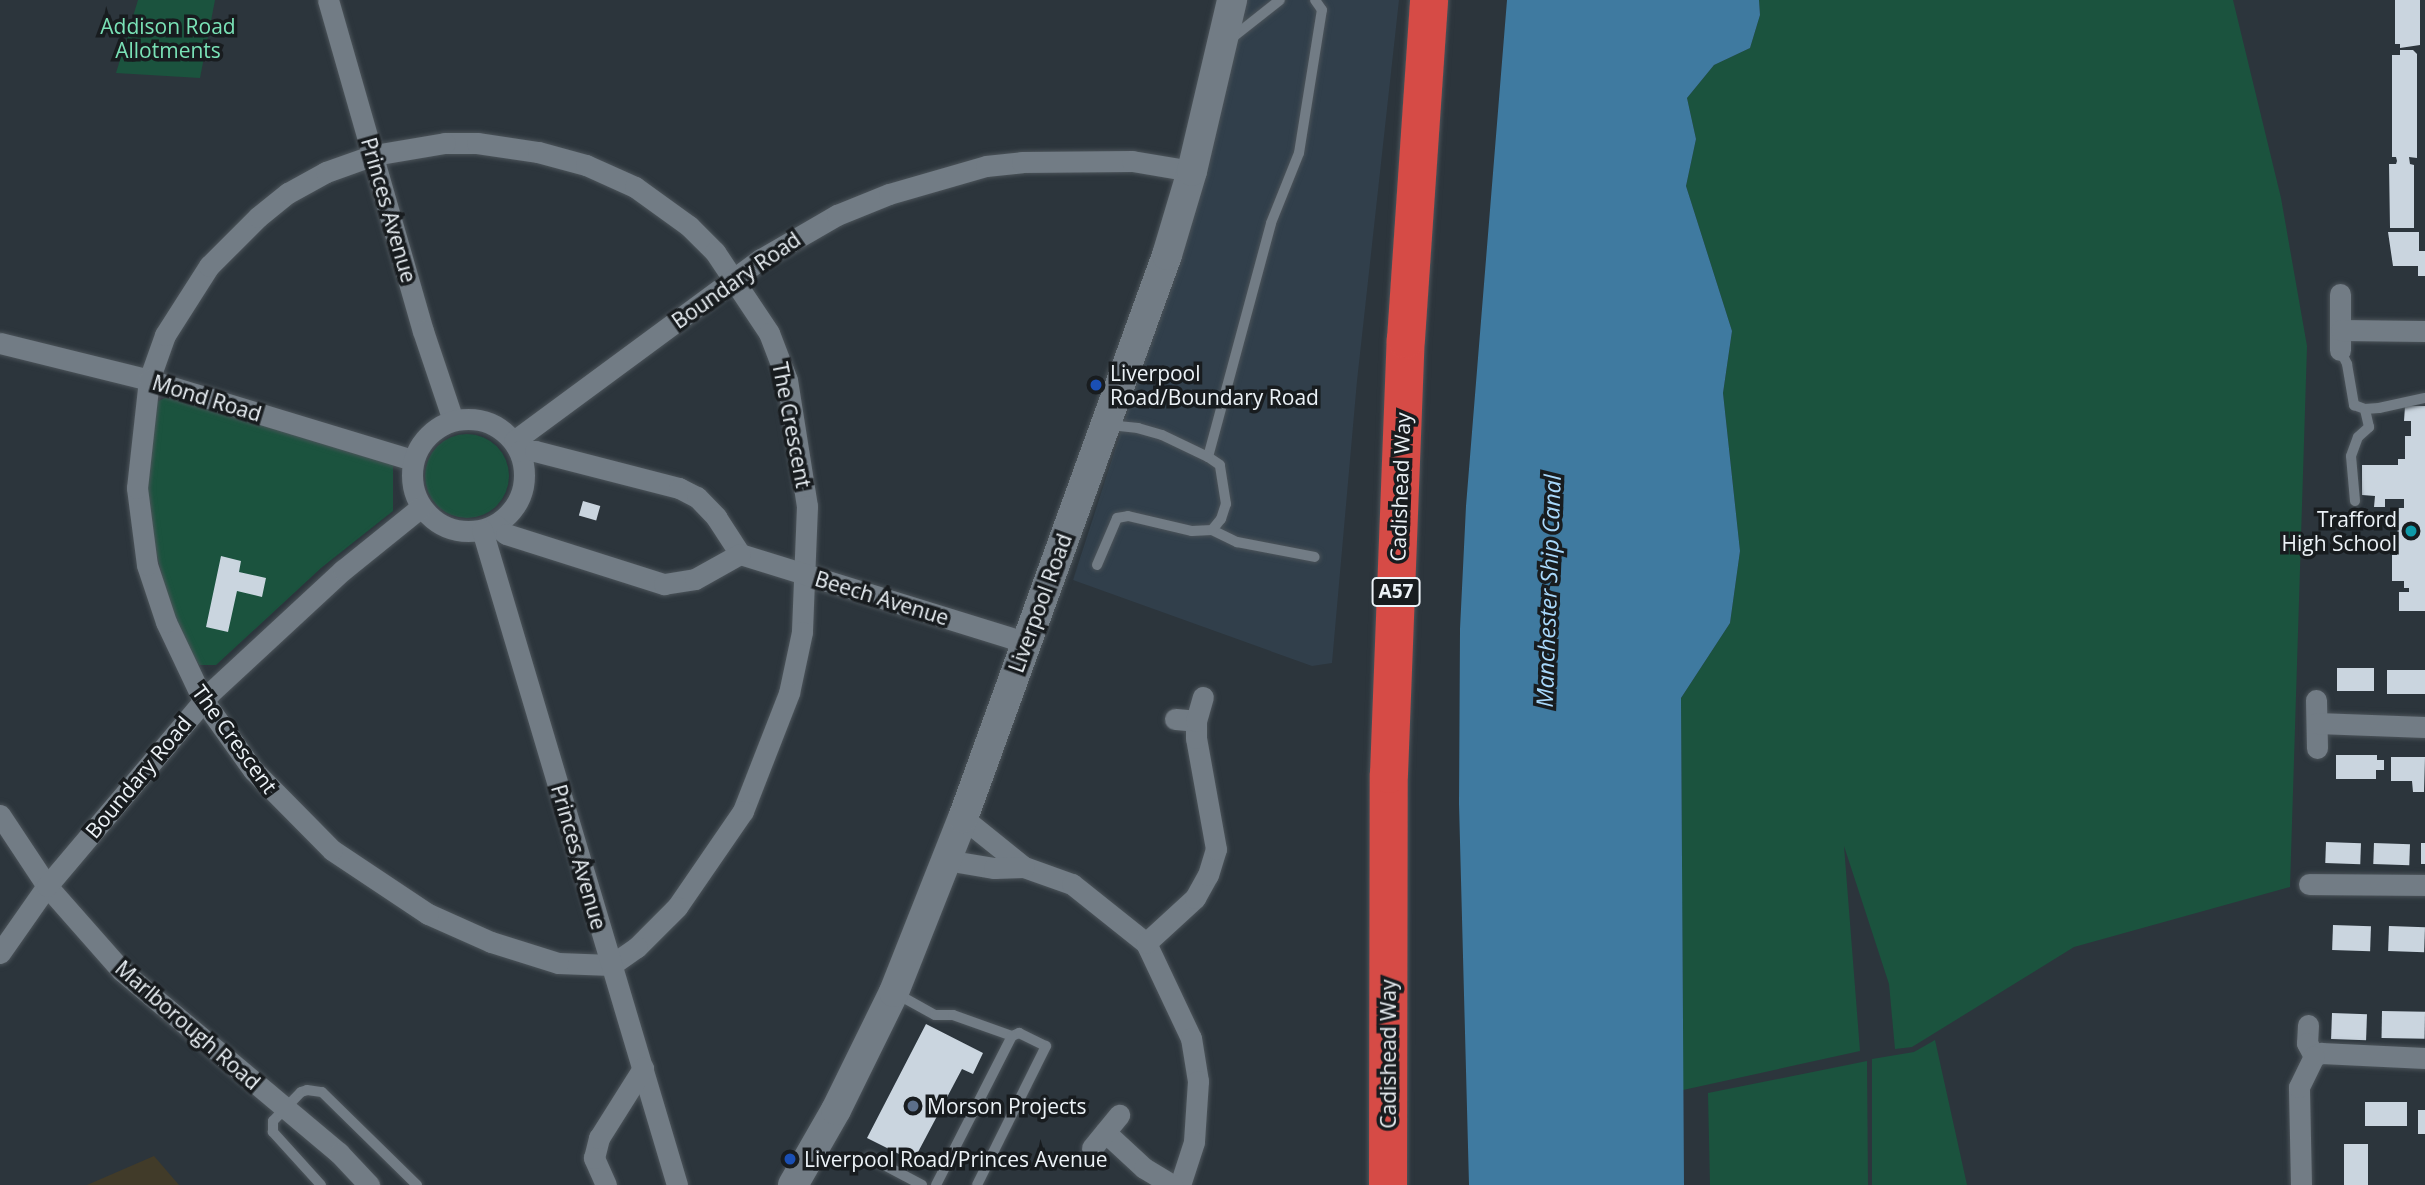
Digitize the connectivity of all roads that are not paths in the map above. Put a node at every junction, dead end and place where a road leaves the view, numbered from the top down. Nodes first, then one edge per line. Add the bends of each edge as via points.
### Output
1 (328, 0) edge
2 (1232, 0) edge
3 (1280, 0) edge
4 (1315, 0) edge
5 (1429, 0) edge
6 (1223, 45) junction
7 (374, 155) junction
8 (1192, 171) junction
9 (735, 279) junction
10 (2340, 295) dead end
11 (2425, 331) edge
12 (2340, 340) junction
13 (0, 343) edge
14 (149, 380) junction
15 (2425, 398) edge
16 (2365, 409) junction
17 (453, 420) junction
18 (1105, 425) junction
19 (517, 446) junction
20 (1208, 457) junction
21 (413, 460) junction
22 (2355, 501) dead end
23 (421, 507) junction
24 (488, 527) junction
25 (1212, 530) junction
26 (740, 554) junction
27 (1315, 557) dead end
28 (1097, 565) dead end
29 (807, 575) junction
30 (1025, 642) junction
31 (1203, 697) dead end
32 (2316, 699) dead end
33 (203, 700) junction
34 (2317, 723) junction
35 (2425, 727) edge
36 (2317, 748) dead end
37 (0, 815) edge
38 (963, 818) junction
39 (946, 860) junction
40 (1024, 867) junction
41 (2425, 885) edge
42 (47, 886) junction
43 (2310, 886) dead end
44 (1146, 943) junction
45 (0, 953) edge
46 (611, 965) junction
47 (894, 992) junction
48 (2308, 1025) dead end
49 (1012, 1037) junction
50 (2314, 1056) junction
51 (2425, 1058) edge
52 (643, 1068) junction
53 (285, 1107) junction
54 (1119, 1115) dead end
55 (869, 1157) dead end
56 (321, 1185) edge
57 (369, 1185) edge
58 (417, 1185) edge
59 (606, 1185) edge
60 (677, 1185) edge
61 (793, 1185) edge
62 (922, 1185) edge
63 (936, 1185) edge
64 (977, 1185) edge
65 (1172, 1185) edge
66 (1180, 1185) edge
67 (1388, 1185) edge
68 (2301, 1185) edge

1 - 7 street, Princes Avenue
2 - 6 main road, Liverpool Road
3 - 6 lane
4 - 20 lane via 1322,10 1299,153 1271,223
5 - 67 highway, Cadishead Way / A57 via 1406,339 1389,774
6 - 8 main road, Liverpool Road
7 - 9 street, The Crescent via 417,146 477,143 586,164 635,187 689,226
7 - 14 street, The Crescent via 326,172 288,193 231,242 209,265 165,335
7 - 17 street, Princes Avenue
8 - 9 street, Boundary Road via 1087,160 986,166 889,194 837,215
8 - 18 main road, Liverpool Road via 1167,255
9 - 19 street, Boundary Road
9 - 29 street, The Crescent via 769,333 787,380 807,506
10 - 12 street
11 - 12 street
12 - 16 lane via 2354,405
13 - 14 street, Mond Road
14 - 21 street, Mond Road
14 - 33 street, The Crescent via 136,488 140,526 157,598
15 - 16 lane
16 - 22 lane via 2369,427 2358,437 2351,456
17 - 19 street via 476,418 497,426
17 - 21 street via 435,428 421,442
18 - 20 lane via 1162,435
18 - 30 main road, Liverpool Road
19 - 24 street via 525,472 522,493 511,511
19 - 26 street via 680,488 697,497 716,517
20 - 25 lane via 1220,465 1226,504
21 - 23 street via 412,484
23 - 24 street via 438,523 459,531
23 - 33 street, Boundary Road via 343,570
24 - 26 street via 664,584 695,579
24 - 46 street, Princes Avenue
25 - 27 lane via 1237,542
25 - 28 lane via 1117,518
26 - 29 street, Beech Avenue
29 - 30 street, Beech Avenue
29 - 46 street, The Crescent via 802,632 789,693 743,811 677,907 637,947
30 - 38 main road, Liverpool Road
31 - 44 street via 1185,720 1196,738 1216,849 1195,898
32 - 34 street
33 - 42 street, Boundary Road
33 - 46 street, The Crescent via 253,770 294,814 332,850 378,883 428,914 491,943 558,963
34 - 35 street
34 - 36 street
37 - 42 street, Marlborough Road
38 - 39 main road, Liverpool Road
38 - 40 street
39 - 40 street
39 - 47 main road, Liverpool Road
40 - 44 street via 1072,884
41 - 43 street
42 - 45 street, Boundary Road
42 - 53 street, Marlborough Road via 122,971
44 - 66 street via 1191,1038 1198,1081 1194,1142
46 - 52 street, Princes Avenue
47 - 49 lane via 935,1015 953,1014
47 - 61 main road, Liverpool Road
48 - 50 street via 2307,1043
49 - 63 lane
49 - 64 lane via 1019,1033 1046,1046
50 - 51 street
50 - 68 street via 2299,1087
52 - 59 street via 599,1138 594,1158
52 - 60 street, Princes Avenue
53 - 56 lane via 273,1121 275,1138
53 - 57 street, Marlborough Road
53 - 58 lane via 301,1092 322,1092
54 - 65 street via 1098,1140
55 - 62 lane

